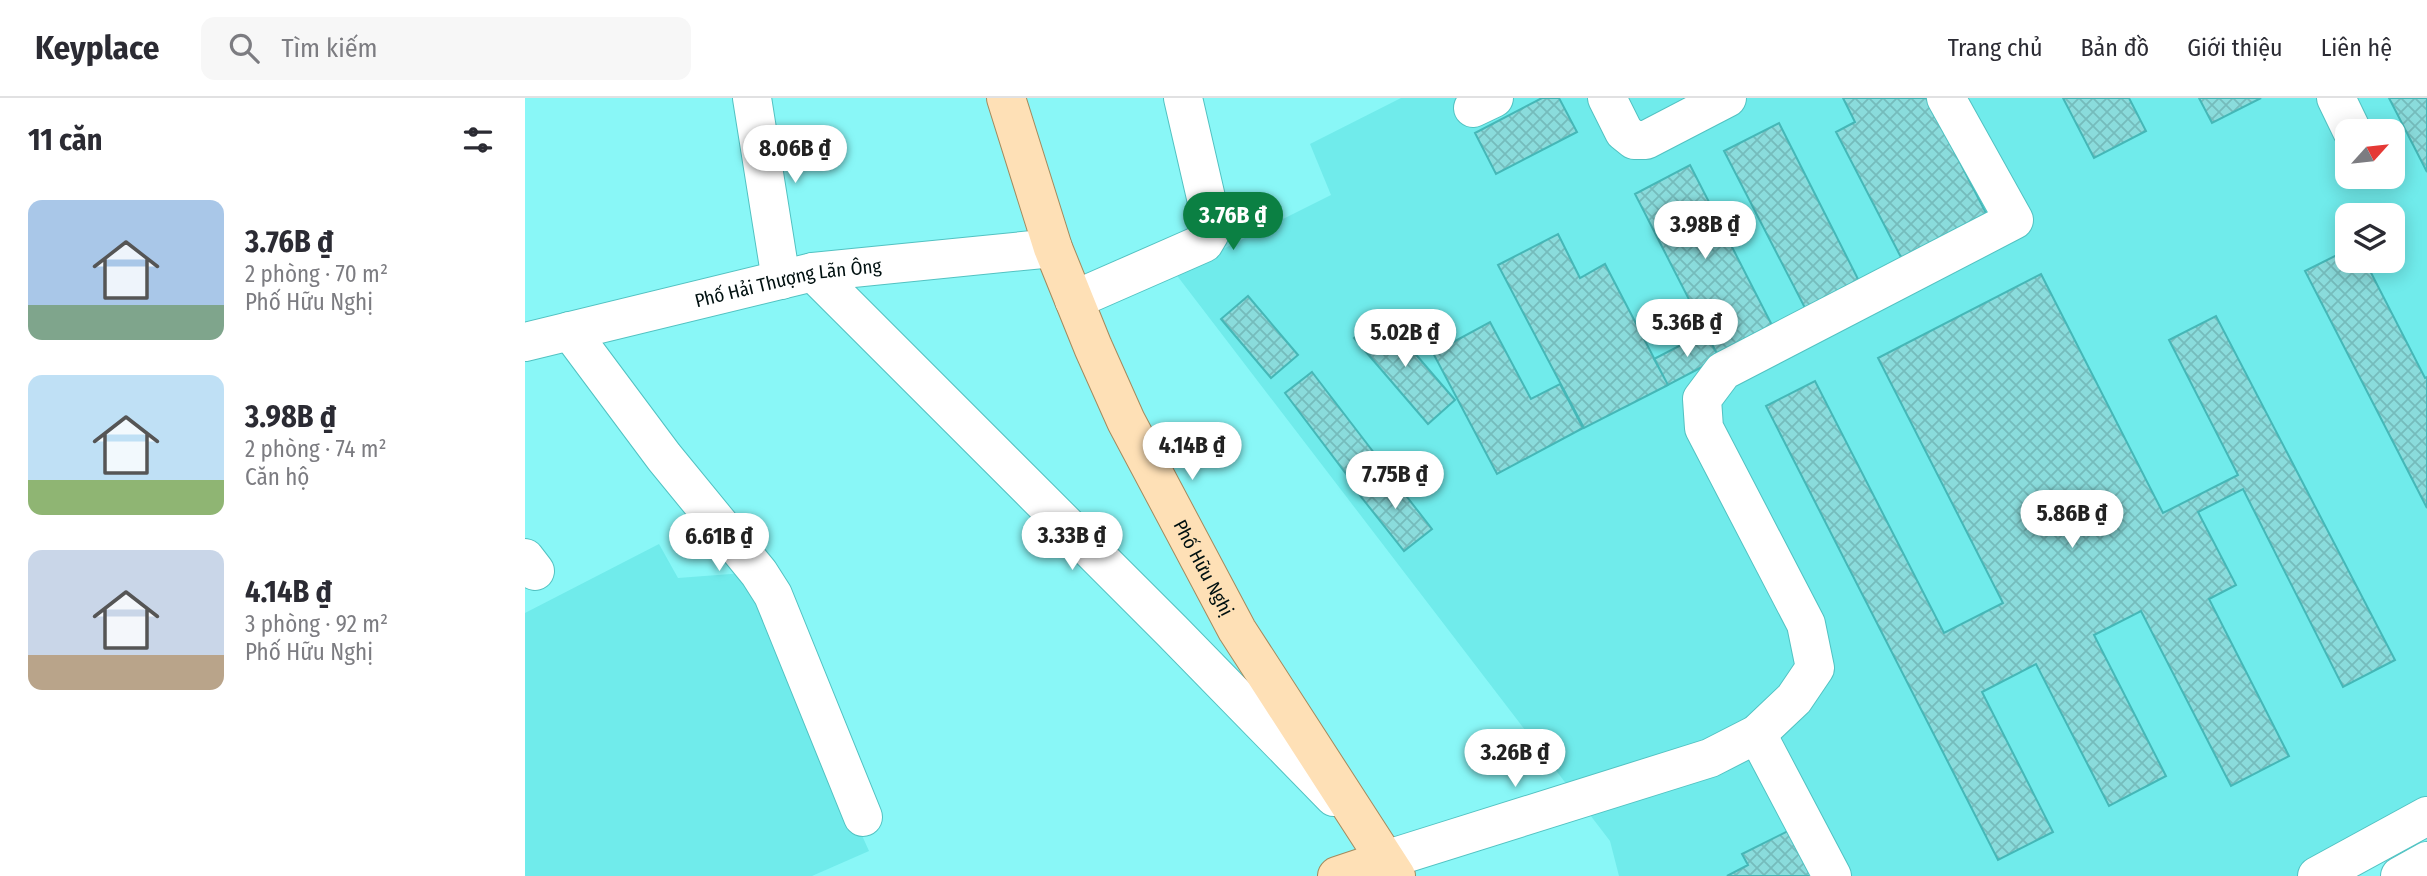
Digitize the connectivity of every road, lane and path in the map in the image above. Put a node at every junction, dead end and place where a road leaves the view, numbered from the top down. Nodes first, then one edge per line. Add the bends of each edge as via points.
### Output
1 (752, 98) edge
2 (1006, 98) edge
3 (1183, 98) edge
4 (1607, 98) edge
5 (1727, 98) edge
6 (1946, 98) edge
7 (2336, 98) edge
8 (2346, 119) edge
9 (1053, 248) junction
10 (797, 276) junction
11 (1074, 300) junction
12 (570, 331) junction
13 (525, 342) edge
14 (1757, 734) junction
15 (2427, 816) edge
16 (863, 817) dead end
17 (1383, 857) edge
18 (2427, 861) edge
19 (1337, 876) edge
20 (1832, 876) edge
21 (2318, 876) edge
22 (2400, 876) edge

1 - 10 street
2 - 9 main road, Phố Hữu Nghị
3 - 11 street via 1210,215 1210,233 1204,243
4 - 5 street via 1623,132 1634,140 1646,140
6 - 14 street via 2014,219 1723,371 1702,399 1704,428 1806,624 1815,668 1794,699
7 - 8 street
9 - 10 street, Phố Hải Thượng Lãn Ông
9 - 11 main road, Phố Hữu Nghị
10 - 12 street, Phố Hải Thượng Lãn Ông
10 - 17 street via 1163,621
11 - 17 main road, Phố Hữu Nghị via 1126,421 1237,630
12 - 13 street, Phố Hải Thượng Lãn Ông
12 - 16 street via 773,595
14 - 17 street via 1710,758 1662,774
14 - 20 street
15 - 21 street
17 - 19 main road
18 - 22 street

